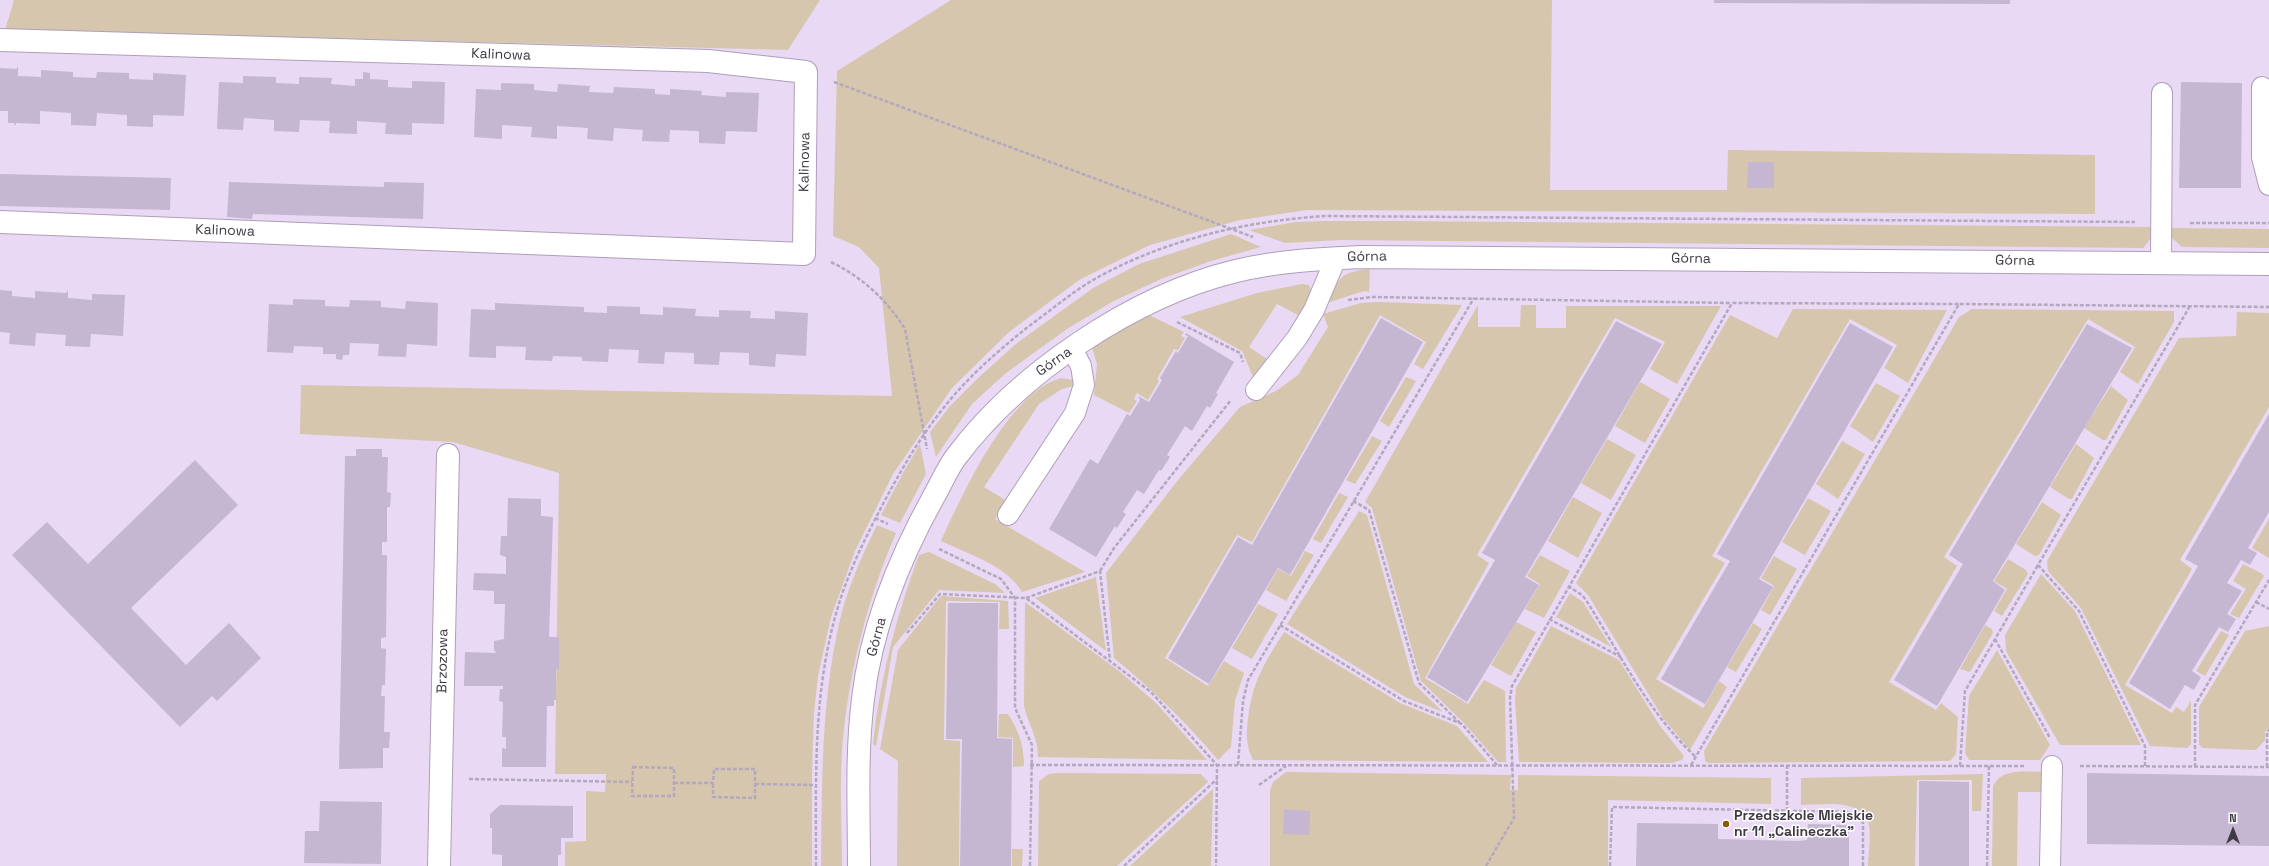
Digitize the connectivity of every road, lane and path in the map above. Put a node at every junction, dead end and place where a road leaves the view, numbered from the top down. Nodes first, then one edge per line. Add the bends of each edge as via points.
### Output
1 (0, 40) edge
2 (806, 72) junction
3 (2262, 87) dead end
4 (2162, 93) dead end
5 (2269, 185) edge
6 (0, 222) edge
7 (2161, 222) junction
8 (2269, 223) edge
9 (1234, 228) junction
10 (804, 254) junction
11 (1336, 258) junction
12 (1273, 263) junction
13 (2161, 263) junction
14 (2269, 264) edge
15 (1474, 298) junction
16 (1732, 302) junction
17 (1959, 304) junction
18 (1144, 306) junction
19 (2190, 306) junction
20 (2269, 307) edge
21 (1314, 310) junction
22 (1072, 349) junction
23 (1256, 390) junction
24 (923, 434) dead end
25 (448, 456) dead end
26 (1353, 501) junction
27 (1008, 514) dead end
28 (912, 536) junction
29 (2038, 565) junction
30 (1100, 571) junction
31 (2269, 580) edge
32 (1568, 586) junction
33 (1015, 598) junction
34 (1026, 598) junction
35 (2256, 602) junction
36 (2269, 609) edge
37 (1549, 620) junction
38 (1280, 625) junction
39 (905, 636) dead end
40 (1995, 639) junction
41 (1622, 658) junction
42 (1110, 661) junction
43 (1462, 724) junction
44 (2269, 730) edge
45 (1696, 758) junction
46 (1030, 765) junction
47 (1217, 765) junction
48 (1238, 765) junction
49 (1286, 765) junction
50 (1497, 765) junction
51 (1514, 765) junction
52 (1691, 766) junction
53 (1787, 766) junction
54 (1960, 766) junction
55 (1989, 766) junction
56 (2052, 766) junction
57 (2145, 766) junction
58 (2195, 767) junction
59 (2268, 767) edge
60 (1217, 778) junction
61 (441, 779) junction
62 (632, 782) junction
63 (674, 783) junction
64 (714, 783) junction
65 (755, 784) junction
66 (1259, 785) dead end
67 (1787, 810) junction
68 (439, 866) edge
69 (816, 866) edge
70 (858, 866) edge
71 (1030, 866) edge
72 (1124, 866) edge
73 (1216, 866) edge
74 (1486, 866) edge
75 (1610, 866) edge
76 (1863, 866) edge
77 (1987, 866) edge
78 (2050, 866) edge

1 - 2 street, Kalinowa via 708,61
2 - 9 path
2 - 10 street, Kalinowa
3 - 5 lane via 2262,157
4 - 7 lane
6 - 10 street, Kalinowa
7 - 8 path
7 - 9 path via 1325,216
7 - 13 lane
9 - 12 path via 1272,245
10 - 24 path via 822,258 842,267 867,284 896,315 905,329
11 - 12 street, Górna
11 - 13 street, Górna via 1550,257
11 - 21 lane
12 - 18 street, Górna via 1193,284
13 - 14 street, Górna
15 - 16 path
15 - 21 path via 1372,297 1352,299
15 - 26 path
16 - 17 path
16 - 32 path
17 - 19 path
17 - 45 path
18 - 22 street, Górna
18 - 23 path via 1240,353
19 - 20 path
19 - 29 path
21 - 23 lane via 1297,338
22 - 27 lane via 1081,366 1084,385 1075,413
22 - 28 street, Górna via 1027,381 983,422 954,459
23 - 30 path via 1232,400 1114,548
25 - 61 street, Brzozowa
26 - 38 path
26 - 43 path via 1369,510 1419,683
28 - 33 path via 1001,579
28 - 70 street, Górna via 889,594 872,650 863,698
29 - 40 path
29 - 57 path via 2079,611 2145,746
30 - 34 path
30 - 42 path
31 - 35 path
32 - 37 path
32 - 41 path via 1586,600
33 - 34 path
33 - 39 path via 940,594
33 - 46 path via 1015,708 1032,745
34 - 42 path
35 - 36 path
35 - 58 path via 2195,705
37 - 41 path
37 - 51 path via 1512,686 1510,698
38 - 43 path via 1404,701
38 - 48 path via 1248,680 1243,701
40 - 54 path via 1965,691
40 - 56 path via 2053,744
41 - 45 path via 1659,718
42 - 47 path via 1151,692
43 - 50 path
44 - 59 path
45 - 52 path
46 - 47 path
46 - 71 path
47 - 48 path
47 - 60 path
48 - 49 path
49 - 50 path
49 - 66 path
50 - 51 path
51 - 52 path
51 - 74 path via 1514,818
52 - 53 path
53 - 54 path
53 - 67 path
54 - 55 path
55 - 56 path
55 - 77 path
56 - 57 path
56 - 78 lane
57 - 58 path
58 - 59 path
60 - 72 path
60 - 73 path
61 - 62 path
61 - 68 street, Brzozowa
62 - 63 path via 632,796 674,796
62 - 63 path via 633,767 666,767 674,768
63 - 64 path
64 - 65 path via 713,797 755,798
64 - 65 path via 714,768 721,768 755,769
65 - 69 path via 816,785
67 - 75 path via 1612,807
67 - 76 path via 1857,814 1863,823

